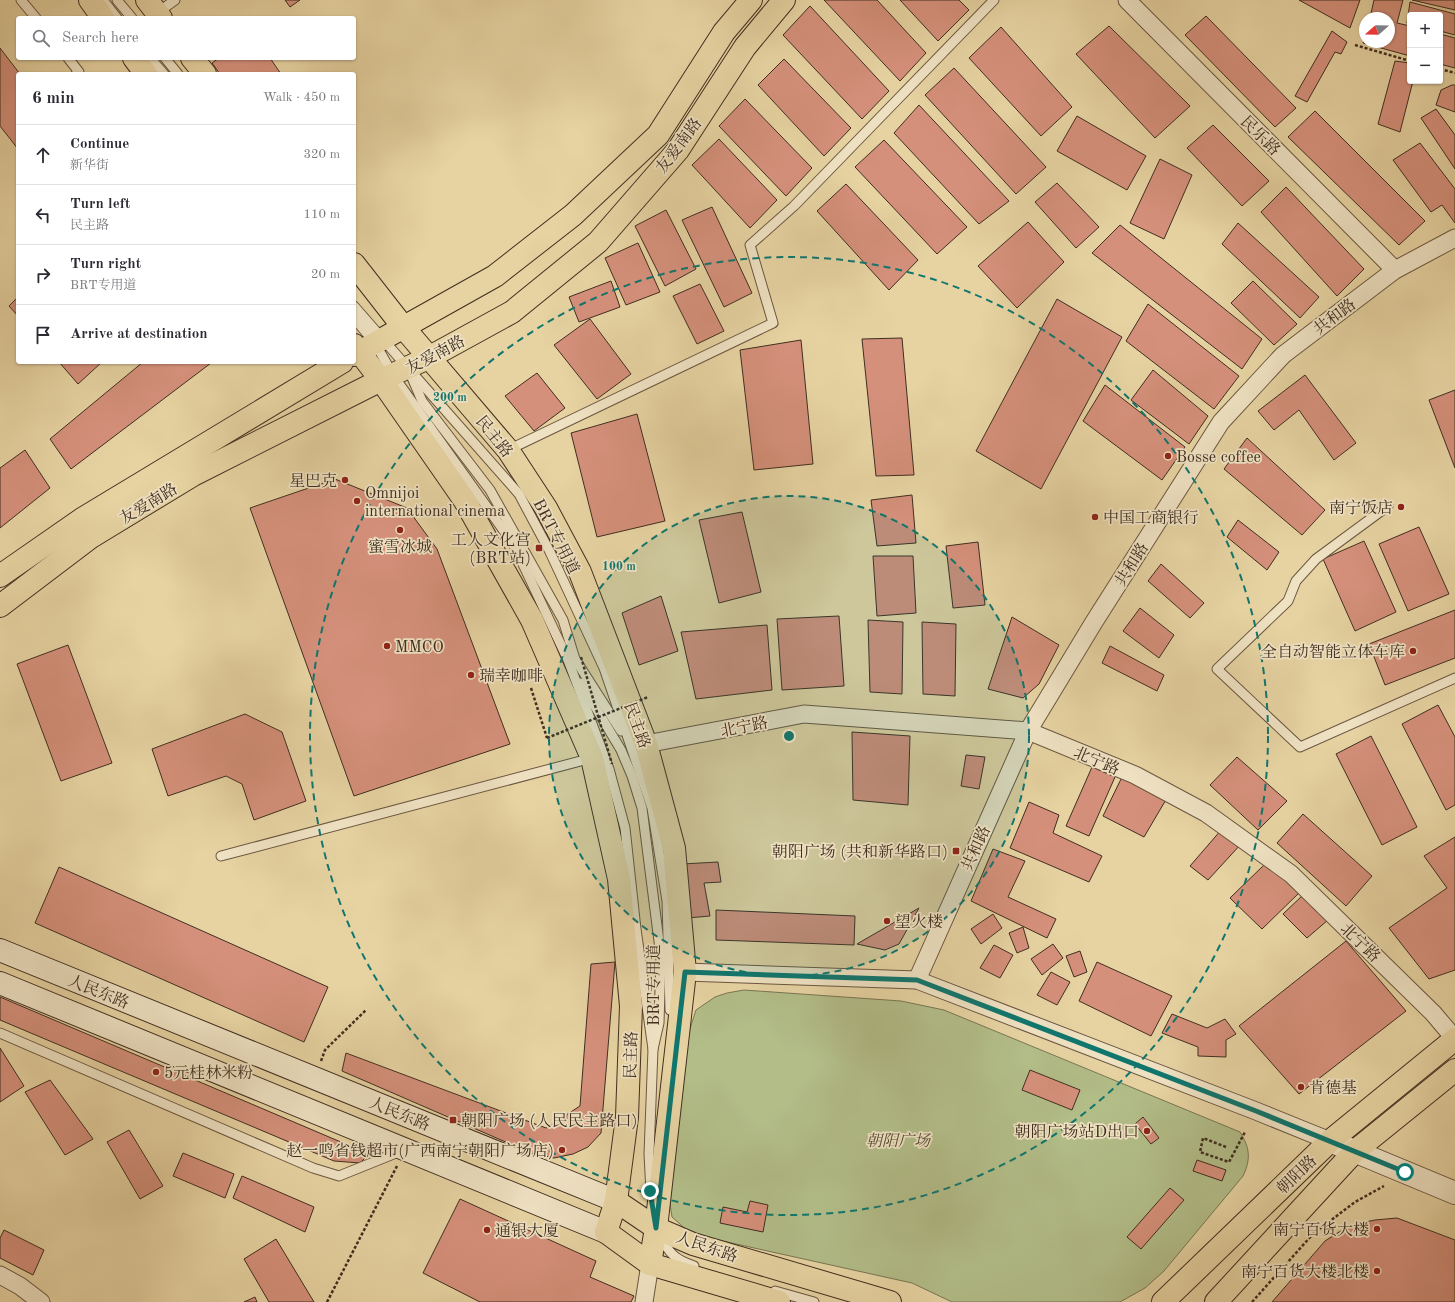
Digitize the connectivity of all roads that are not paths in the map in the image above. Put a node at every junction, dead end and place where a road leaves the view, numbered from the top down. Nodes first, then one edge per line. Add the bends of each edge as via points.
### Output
1 (21, 0) edge
2 (90, 0) edge
3 (103, 0) edge
4 (117, 0) edge
5 (175, 0) edge
6 (751, 0) edge
7 (784, 0) edge
8 (994, 0) edge
9 (1127, 0) edge
10 (155, 10) edge
11 (34, 16) edge
12 (102, 16) edge
13 (115, 16) edge
14 (130, 16) edge
15 (70, 60) edge
16 (136, 60) edge
17 (152, 60) edge
18 (167, 60) edge
19 (194, 60) edge
20 (79, 72) edge
21 (144, 72) edge
22 (162, 72) edge
23 (176, 72) edge
24 (203, 72) edge
25 (1455, 238) edge
26 (356, 267) edge
27 (1395, 270) junction
28 (356, 318) edge
29 (356, 327) edge
30 (404, 328) junction
31 (361, 349) edge
32 (430, 357) junction
33 (336, 364) edge
34 (394, 375) junction
35 (508, 450) junction
36 (1388, 506) dead end
37 (0, 576) edge
38 (0, 606) edge
39 (568, 660) junction
40 (1455, 678) edge
41 (1028, 731) junction
42 (639, 746) junction
43 (602, 761) junction
44 (221, 856) dead end
45 (0, 950) edge
46 (685, 972) junction
47 (917, 980) junction
48 (0, 983) edge
49 (670, 1016) dead end
50 (0, 1033) edge
51 (1455, 1039) edge
52 (653, 1049) junction
53 (666, 1054) dead end
54 (1455, 1070) edge
55 (1330, 1141) junction
56 (405, 1150) junction
57 (1355, 1151) junction
58 (1455, 1193) edge
59 (616, 1201) junction
60 (656, 1228) junction
61 (606, 1232) junction
62 (704, 1258) dead end
63 (650, 1264) junction
64 (702, 1269) dead end
65 (0, 1275) edge
66 (774, 1295) edge
67 (41, 1302) edge
68 (644, 1302) edge
69 (814, 1302) edge
70 (890, 1302) edge
71 (1163, 1302) edge
72 (1216, 1302) edge

1 - 11 lane
2 - 12 main road
3 - 13 lane
4 - 14 lane
5 - 10 lane
6 - 30 main road, 友爱南路 via 724,32 658,135 573,215 495,276
7 - 32 main road, 友爱南路 via 745,47 678,150 598,242 512,312
8 - 35 lane via 794,206 750,245 772,323
9 - 27 street, 民乐路
15 - 20 lane
16 - 21 main road
17 - 22 lane
18 - 23 lane
19 - 24 main road
25 - 27 street, 共和路
26 - 30 main road, 民主路
27 - 41 street, 共和路 via 1283,355 1221,422
28 - 31 lane, BRT专用道
29 - 31 lane, BRT专用道
30 - 31 main road, 友爱南路
30 - 32 main road, 民主路
31 - 34 main road, 民主路
31 - 34 lane, BRT专用道
32 - 34 main road, 友爱南路
32 - 35 main road, 民主路
33 - 37 main road, 友爱南路 via 82,519
34 - 38 main road, 友爱南路 via 193,475 91,537
34 - 39 lane, BRT专用道 via 514,545
34 - 42 lane, BRT专用道 via 422,401 490,490 562,620 575,659
34 - 42 lane, BRT专用道 via 519,494 550,552
34 - 43 main road, 民主路 via 532,620
35 - 42 main road, 民主路 via 546,508 580,572
36 - 40 lane via 1316,559 1296,582 1288,601 1217,669 1300,746
39 - 52 lane, BRT专用道 via 609,768 625,828
39 - 52 lane, BRT专用道 via 621,750 642,808 661,957 659,1022
41 - 42 street, 北宁路 via 804,714
41 - 47 street, 共和路
41 - 51 street, 北宁路 via 1135,775 1206,813 1291,874 1433,1013
42 - 46 main road, 民主路 via 674,848
42 - 49 lane, BRT专用道 via 667,901
43 - 44 lane
43 - 59 main road, 民主路 via 619,879 631,1006 628,1117
45 - 59 main road, 人民东路
46 - 47 street
46 - 60 main road, 民主路
47 - 55 street
48 - 56 main road, 人民东路
50 - 56 lane via 313,1168 339,1176
51 - 55 main road, 朝阳路
52 - 60 lane, BRT专用道 via 648,1154
53 - 60 lane, BRT专用道 via 655,1174
54 - 57 main road, 朝阳路
55 - 57 main road
55 - 71 main road, 朝阳路
56 - 61 main road, 人民东路
57 - 58 main road
57 - 72 main road, 朝阳路
59 - 60 main road, 人民东路
59 - 61 main road, 民主路
60 - 62 lane via 675,1245
60 - 63 main road, 民主路
60 - 64 lane, BRT专用道 via 668,1250 677,1260
60 - 70 main road, 人民东路 via 694,1244
61 - 63 main road, 人民东路
63 - 66 main road, 人民东路
63 - 68 street
65 - 67 street
66 - 69 lane

